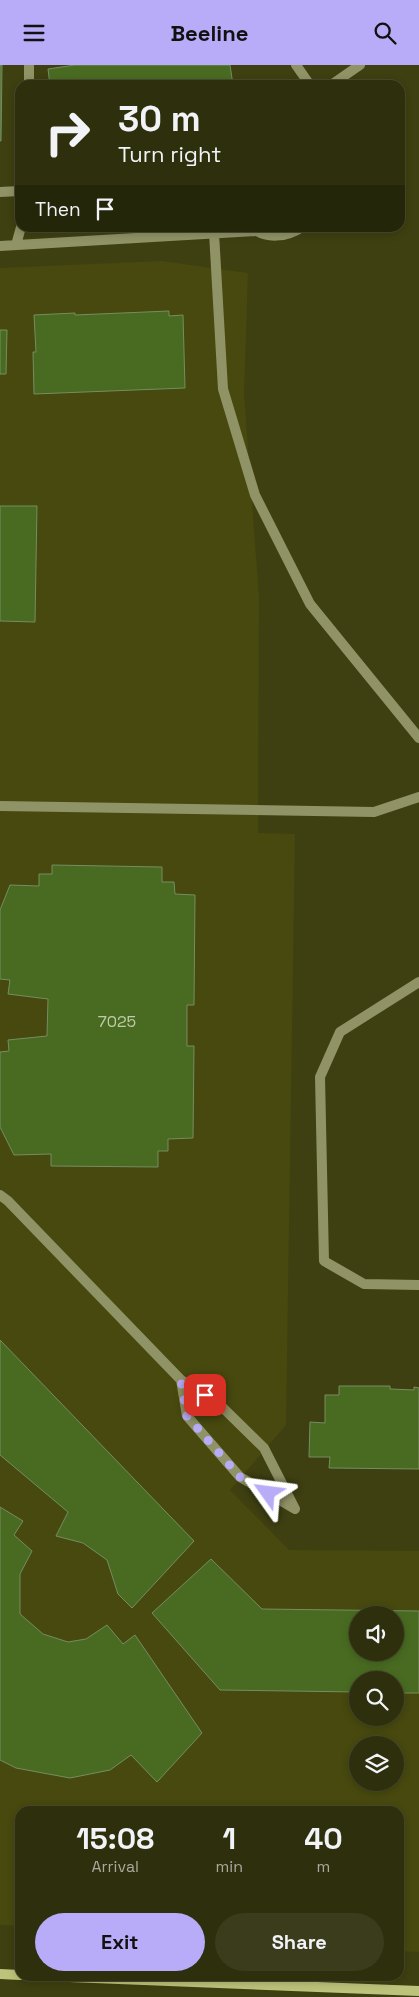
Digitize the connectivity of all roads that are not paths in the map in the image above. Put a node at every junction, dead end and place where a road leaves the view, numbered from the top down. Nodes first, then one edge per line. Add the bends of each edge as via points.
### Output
1 (29, 65) edge
2 (296, 65) edge
3 (360, 65) edge
4 (29, 80) edge
5 (306, 80) edge
6 (338, 80) edge
7 (15, 191) edge
8 (0, 192) edge
9 (20, 232) edge
10 (224, 232) edge
11 (260, 232) edge
12 (294, 232) edge
13 (214, 233) junction
14 (16, 245) junction
15 (0, 246) edge
16 (419, 738) edge
17 (419, 797) edge
18 (0, 806) edge
19 (419, 982) edge
20 (0, 1195) edge
21 (419, 1285) edge
22 (181, 1380) junction
23 (0, 1974) edge
24 (15, 1975) edge
25 (169, 1981) edge
26 (419, 1991) edge

1 - 4 lane
2 - 5 lane
3 - 6 lane
7 - 8 lane
9 - 14 lane
10 - 13 lane
11 - 12 lane via 281,236
13 - 14 lane
13 - 16 lane via 223,389 255,495 310,604
14 - 15 lane
17 - 18 lane via 374,813
19 - 21 lane via 340,1032 320,1077 324,1261 364,1284
20 - 22 lane
22 - 22 lane via 187,1416 240,1477 295,1509 264,1448 217,1402
23 - 24 main road
25 - 26 main road

